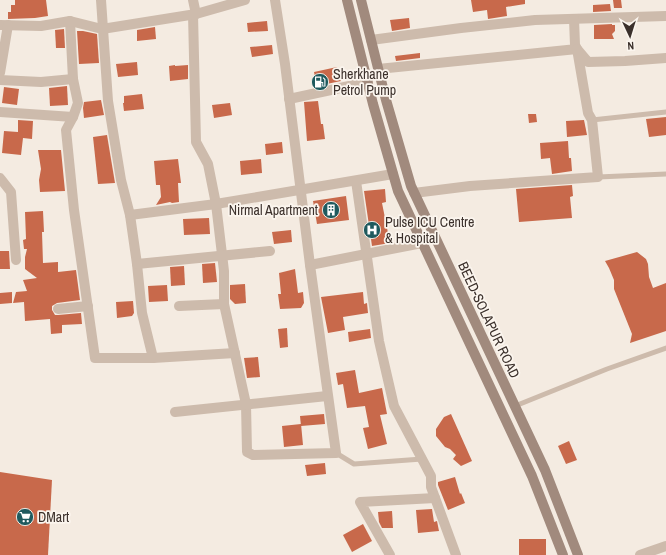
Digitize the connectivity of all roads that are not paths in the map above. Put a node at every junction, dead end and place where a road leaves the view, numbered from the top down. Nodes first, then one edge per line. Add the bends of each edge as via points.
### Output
1 (101, 0) edge
2 (193, 0) edge
3 (245, 0) edge
4 (274, 0) edge
5 (347, 0) edge
6 (361, 0) edge
7 (194, 14) junction
8 (666, 16) edge
9 (574, 19) junction
10 (70, 21) junction
11 (4, 25) edge
12 (102, 29) junction
13 (371, 40) junction
14 (577, 49) junction
15 (666, 58) edge
16 (378, 69) junction
17 (0, 73) edge
18 (73, 79) junction
19 (0, 80) edge
20 (368, 82) junction
21 (289, 99) junction
22 (0, 112) edge
23 (666, 112) edge
24 (73, 117) junction
25 (592, 120) junction
26 (393, 174) junction
27 (666, 174) edge
28 (598, 177) junction
29 (0, 178) edge
30 (356, 181) junction
31 (300, 190) junction
32 (414, 193) junction
33 (216, 204) junction
34 (130, 215) junction
35 (422, 243) junction
36 (270, 251) dead end
37 (366, 254) junction
38 (222, 256) junction
39 (16, 260) dead end
40 (137, 264) junction
41 (310, 265) junction
42 (224, 304) junction
43 (88, 306) junction
44 (179, 306) dead end
45 (58, 309) dead end
46 (666, 348) edge
47 (235, 353) junction
48 (153, 358) junction
49 (327, 396) junction
50 (246, 404) junction
51 (515, 406) junction
52 (175, 412) dead end
53 (336, 453) junction
54 (422, 459) junction
55 (435, 498) junction
56 (666, 546) edge
57 (390, 555) edge
58 (456, 555) edge
59 (563, 555) edge
60 (578, 555) edge
61 (640, 555) edge

1 - 12 street
2 - 7 street
3 - 7 street
4 - 21 street
5 - 20 main road, BEED-SOLAPUR ROAD
6 - 13 main road, BEED-SOLAPUR ROAD
7 - 12 street
7 - 33 street via 196,142 208,164
8 - 9 street
9 - 13 street via 520,22
9 - 14 street
10 - 11 street via 41,26
10 - 12 street
10 - 18 street
11 - 17 street
12 - 34 street via 108,101 121,180
13 - 16 main road, BEED-SOLAPUR ROAD
14 - 15 street via 588,62
14 - 16 street
14 - 25 street via 588,113
16 - 32 main road, BEED-SOLAPUR ROAD
18 - 19 street via 41,82
18 - 24 street via 78,103
20 - 21 street
20 - 26 main road, BEED-SOLAPUR ROAD
21 - 31 street
22 - 24 street
23 - 25 lane
24 - 43 street via 66,130
25 - 28 street
26 - 30 street
26 - 35 main road, BEED-SOLAPUR ROAD
27 - 28 lane
28 - 32 street via 470,186
29 - 39 street via 11,192
30 - 31 street
30 - 37 street
31 - 33 street
31 - 41 street
32 - 51 main road, BEED-SOLAPUR ROAD
33 - 34 street
33 - 38 street
34 - 40 street
35 - 37 street
35 - 59 main road, BEED-SOLAPUR ROAD via 532,476
36 - 38 street
37 - 41 street
37 - 54 street via 379,341 394,406
38 - 40 street
38 - 42 street
40 - 48 street via 142,313
41 - 49 street
42 - 44 street
42 - 47 street
43 - 45 street
43 - 48 street via 95,358
46 - 51 lane
47 - 48 street
47 - 50 street
49 - 50 street
49 - 53 street
50 - 52 street
50 - 53 street via 248,452 253,455
51 - 60 main road, BEED-SOLAPUR ROAD via 545,470
53 - 54 lane via 354,464
54 - 55 street via 431,476
55 - 57 street via 360,502
55 - 58 street
56 - 61 street

